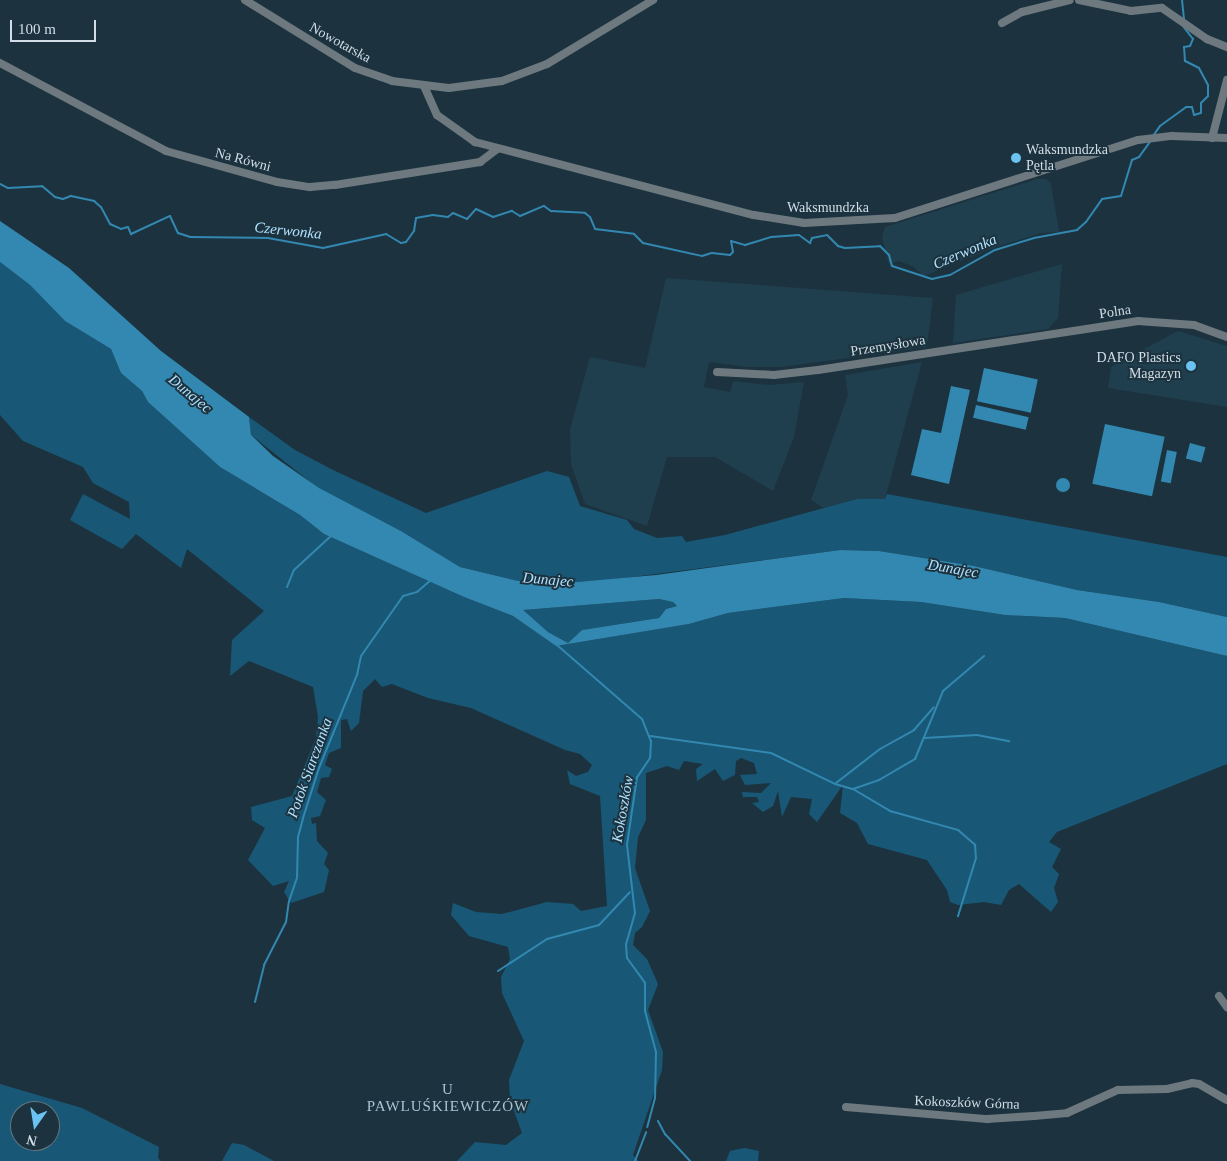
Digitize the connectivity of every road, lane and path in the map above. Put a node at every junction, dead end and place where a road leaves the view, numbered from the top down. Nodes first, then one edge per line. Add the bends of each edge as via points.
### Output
1 (245, 0) edge
2 (653, 0) edge
3 (1070, 0) edge
4 (1079, 0) edge
5 (1002, 23) dead end
6 (1227, 47) edge
7 (0, 63) edge
8 (1227, 80) edge
9 (424, 86) junction
10 (1212, 138) junction
11 (1227, 138) edge
12 (497, 149) junction
13 (1062, 331) joint
14 (1227, 338) edge
15 (717, 372) dead end
16 (1219, 996) dead end
17 (1227, 1007) edge
18 (1227, 1100) edge
19 (846, 1107) dead end

1 - 9 street, Nowotarska via 349,65 381,78
2 - 9 street, Nowotarska via 547,64 485,85
3 - 5 street via 1022,12
4 - 6 street via 1131,11 1162,8 1207,39
7 - 12 street, Na Równi via 166,151 278,182 310,187 335,185 480,162
8 - 10 street
9 - 12 street, Waksmundzka via 437,115 457,132
10 - 11 street, Waksmundzka
10 - 12 street, Waksmundzka via 1146,138 911,214 876,221 828,224 771,219
13 - 14 street, Polna via 1138,321 1170,321 1204,327
13 - 15 street, Przemysłowa via 810,371 774,375
16 - 17 street
18 - 19 street, Kokoszków Górna via 1192,1083 1167,1089 1118,1090 1068,1113 1034,1116 987,1119

